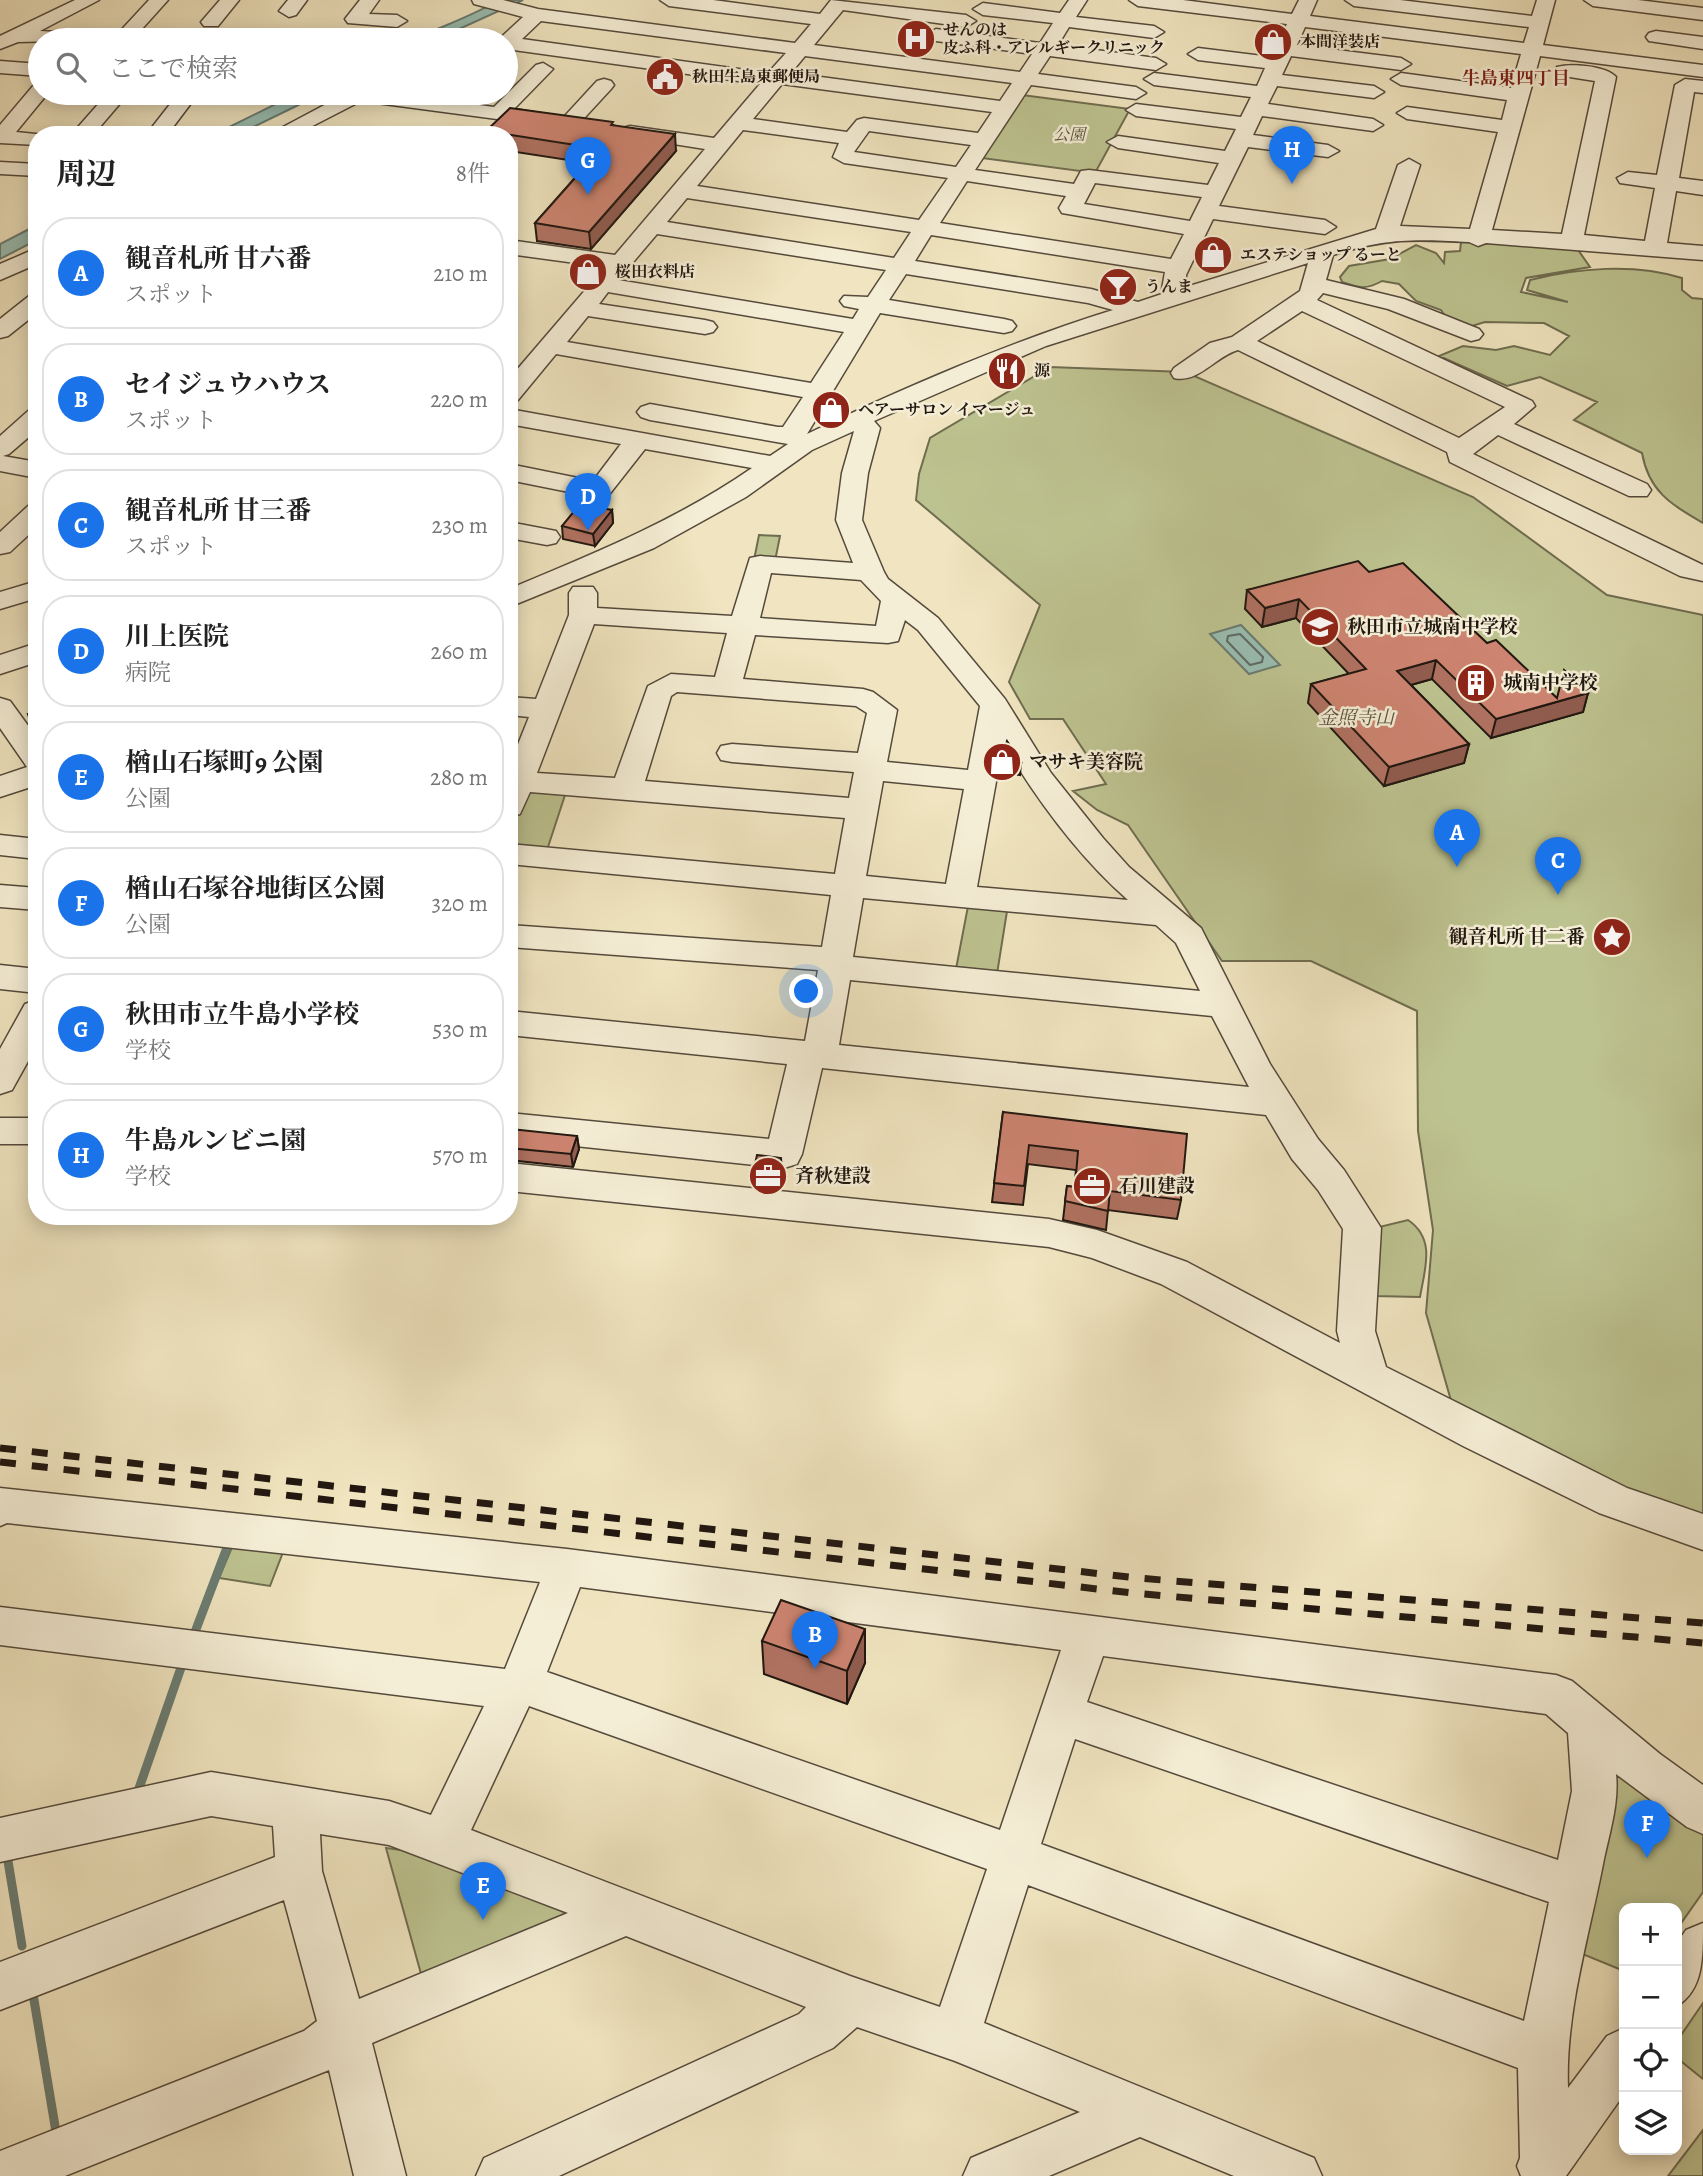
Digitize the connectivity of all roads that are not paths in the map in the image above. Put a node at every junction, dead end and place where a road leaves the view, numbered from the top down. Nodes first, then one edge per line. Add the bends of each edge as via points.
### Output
1 (90, 0) edge
2 (159, 0) edge
3 (230, 0) edge
4 (370, 0) edge
5 (669, 0) edge
6 (1078, 0) edge
7 (1138, 0) edge
8 (1308, 0) edge
9 (1354, 0) edge
10 (1546, 0) edge
11 (1593, 0) edge
12 (482, 1) edge
13 (840, 2) edge
14 (983, 9) dead end
15 (1703, 14) edge
16 (537, 15) junction
17 (824, 20) junction
18 (397, 21) dead end
19 (211, 22) dead end
20 (1539, 23) junction
21 (1210, 25) dead end
22 (133, 28) edge
23 (1057, 30) junction
24 (518, 32) edge
25 (1154, 32) dead end
26 (936, 35) dead end
27 (1657, 37) dead end
28 (5, 38) edge
29 (28, 39) edge
30 (1703, 43) edge
31 (518, 45) edge
32 (801, 48) junction
33 (1419, 52) dead end
34 (1198, 54) dead end
35 (1527, 58) junction
36 (0, 67) edge
37 (28, 69) edge
38 (543, 69) dead end
39 (1703, 71) edge
40 (1026, 77) junction
41 (775, 78) junction
42 (604, 85) dead end
43 (1266, 87) junction
44 (1703, 87) edge
45 (1374, 92) dead end
46 (518, 94) edge
47 (1517, 95) junction
48 (28, 104) edge
49 (108, 105) edge
50 (180, 105) edge
51 (338, 105) edge
52 (368, 105) edge
53 (466, 105) edge
54 (507, 105) edge
55 (1005, 108) junction
56 (499, 113) junction
57 (1407, 113) dead end
58 (737, 122) junction
59 (569, 123) junction
60 (1373, 125) dead end
61 (89, 126) edge
62 (163, 126) edge
63 (296, 126) edge
64 (343, 126) edge
65 (1507, 127) junction
66 (1, 137) edge
67 (28, 138) edge
68 (852, 139) junction
69 (984, 140) junction
70 (1118, 142) dead end
71 (718, 145) junction
72 (1328, 151) dead end
73 (1409, 165) dead end
74 (0, 168) edge
75 (28, 170) edge
76 (961, 173) junction
77 (1628, 178) dead end
78 (1667, 183) junction
79 (1703, 188) edge
80 (680, 190) junction
81 (1079, 191) junction
82 (1206, 211) junction
83 (650, 226) junction
84 (1325, 227) dead end
85 (925, 228) junction
86 (1386, 233) junction
87 (1478, 239) junction
88 (1572, 241) junction
89 (1655, 247) junction
90 (1323, 251) junction
91 (518, 252) edge
92 (1703, 253) edge
93 (28, 259) edge
94 (620, 262) junction
95 (900, 265) junction
96 (1179, 267) junction
97 (6, 270) edge
98 (28, 271) edge
99 (602, 284) junction
100 (1029, 286) junction
101 (1307, 292) junction
102 (1173, 296) junction
103 (833, 298) dead end
104 (874, 305) junction
105 (28, 308) edge
106 (582, 308) junction
107 (1136, 309) junction
108 (1004, 326) junction
109 (705, 327) dead end
110 (859, 327) junction
111 (0, 331) edge
112 (1471, 334) dead end
113 (1240, 342) junction
114 (821, 345) dead end
115 (845, 349) junction
116 (545, 351) junction
117 (518, 352) edge
118 (995, 359) junction
119 (1183, 373) dead end
120 (518, 384) edge
121 (818, 392) junction
122 (650, 412) dead end
123 (518, 418) edge
124 (855, 418) junction
125 (28, 424) edge
126 (1496, 425) junction
127 (798, 439) junction
128 (638, 440) junction
129 (0, 449) edge
130 (1461, 449) junction
131 (0, 463) edge
132 (776, 465) junction
133 (28, 468) edge
134 (518, 474) edge
135 (1638, 490) dead end
136 (28, 520) edge
137 (518, 532) edge
138 (547, 537) dead end
139 (0, 546) edge
140 (870, 572) junction
141 (1703, 573) edge
142 (568, 575) junction
143 (28, 592) edge
144 (518, 595) edge
145 (895, 600) junction
146 (0, 601) edge
147 (583, 615) junction
148 (742, 624) junction
149 (28, 655) edge
150 (0, 665) edge
151 (727, 687) junction
152 (995, 705) junction
153 (0, 707) edge
154 (518, 707) edge
155 (547, 709) junction
156 (28, 747) edge
157 (732, 753) dead end
158 (872, 767) junction
159 (518, 775) edge
160 (28, 777) edge
161 (980, 781) junction
162 (518, 782) edge
163 (0, 787) edge
164 (627, 789) junction
165 (862, 809) junction
166 (0, 845) edge
167 (28, 848) edge
168 (518, 856) edge
169 (850, 886) junction
170 (0, 896) edge
171 (958, 897) junction
172 (28, 898) edge
173 (1167, 915) junction
174 (518, 937) edge
175 (836, 964) junction
176 (0, 977) edge
177 (28, 980) edge
178 (1225, 1005) junction
179 (518, 1024) edge
180 (28, 1028) edge
181 (813, 1055) junction
182 (0, 1079) edge
183 (1278, 1103) junction
184 (518, 1127) edge
185 (0, 1131) edge
186 (28, 1131) edge
187 (518, 1178) edge
188 (1369, 1375) junction
189 (0, 1508) edge
190 (1703, 1532) edge
191 (567, 1567) junction
192 (0, 1626) edge
193 (1088, 1634) junction
194 (517, 1687) junction
195 (1061, 1714) junction
196 (1590, 1724) junction
197 (295, 1806) junction
198 (1703, 1812) edge
199 (0, 1840) edge
200 (442, 1841) junction
201 (1012, 1856) junction
202 (299, 1871) junction
203 (1577, 1889) junction
204 (626, 1912) junction
205 (1703, 1947) edge
206 (1682, 1975) edge
207 (0, 1986) edge
208 (849, 2000) junction
209 (344, 2029) junction
210 (955, 2036) junction
211 (1542, 2052) junction
212 (1619, 2060) edge
213 (1137, 2113) junction
214 (1548, 2170) edge
215 (1, 2176) edge
216 (380, 2176) edge
217 (502, 2176) edge
218 (989, 2176) edge
219 (1296, 2176) edge

1 - 28 street
2 - 22 street
3 - 19 street
4 - 18 street via 355,19
5 - 17 street
6 - 23 street
7 - 43 street
8 - 43 street
9 - 20 street
10 - 20 street
11 - 15 street
12 - 16 street
13 - 17 street
13 - 23 street
14 - 23 street
16 - 24 street
16 - 32 street
17 - 32 street
20 - 35 street
21 - 43 street
23 - 25 street
23 - 26 street
23 - 40 street
23 - 43 street via 1155,71
27 - 30 street
28 - 29 street
31 - 41 street
32 - 40 street
32 - 41 street
33 - 35 street
34 - 43 street
35 - 39 street
35 - 43 street
35 - 47 street
35 - 88 street via 1606,77
36 - 37 street
38 - 46 street
40 - 43 street via 1136,101
40 - 55 street
41 - 55 street
41 - 58 street
42 - 59 street
43 - 45 street
43 - 47 street via 1401,72
43 - 60 street
43 - 70 street
43 - 72 street
43 - 82 street
44 - 78 street via 1685,85
47 - 65 street
48 - 66 street
49 - 61 street
50 - 62 street
51 - 63 street
52 - 64 street
53 - 56 street
54 - 56 street
55 - 69 street
56 - 59 street
57 - 65 street
58 - 68 street
58 - 71 street
59 - 71 street
65 - 87 street
66 - 67 street
68 - 69 street via 864,124
68 - 76 street via 844,157
69 - 76 street
71 - 80 street
73 - 86 street
74 - 75 street
76 - 81 street
76 - 85 street
77 - 78 street
78 - 79 street
78 - 89 street
80 - 83 street
80 - 85 street
81 - 82 street via 1089,176 1098,176
81 - 82 street via 1069,208 1074,211
82 - 84 street
82 - 96 street
83 - 94 street
83 - 95 street
85 - 95 street
85 - 96 street
86 - 87 street
86 - 90 street
87 - 88 street
88 - 89 street
89 - 92 street
90 - 101 street
90 - 102 street
91 - 94 street
93 - 97 street
94 - 99 street
95 - 100 street
95 - 104 street
96 - 102 street
97 - 98 street
99 - 106 street
99 - 110 street
100 - 107 street
100 - 108 street
101 - 112 street via 1396,304
101 - 113 street
101 - 126 street via 1523,406
102 - 107 street
103 - 104 street
104 - 108 street
104 - 110 street
105 - 111 street
106 - 109 street
106 - 116 street
107 - 118 street
108 - 118 street via 990,348
110 - 115 street
113 - 119 street via 1219,348
113 - 130 street
114 - 115 street
115 - 121 street
116 - 117 street
116 - 120 street
116 - 121 street
118 - 124 street
121 - 127 street
122 - 127 street
123 - 128 street
124 - 127 street
124 - 140 street via 867,428 849,520
125 - 129 street
126 - 130 street
126 - 135 street
127 - 132 street
128 - 132 street
128 - 134 street via 599,490
130 - 141 street via 1459,457
131 - 133 street
132 - 142 street via 644,542
136 - 139 street
137 - 138 street
140 - 145 street
140 - 148 street via 760,564
142 - 144 street
142 - 147 street via 583,594
143 - 146 street
145 - 148 street via 888,635
145 - 152 street via 928,624
147 - 148 street
147 - 155 street
148 - 151 street
149 - 150 street
151 - 158 street via 863,698 882,710
151 - 164 street via 671,684 658,692
152 - 161 street
152 - 173 street via 1039,778 1092,845
153 - 156 street
154 - 155 street
155 - 159 street
157 - 158 street
158 - 161 street
158 - 165 street
160 - 163 street
161 - 171 street
162 - 164 street
164 - 165 street
165 - 169 street
166 - 167 street
168 - 169 street
169 - 171 street
169 - 175 street
170 - 172 street
171 - 173 street
173 - 178 street via 1188,936
174 - 175 street
175 - 178 street
175 - 181 street
176 - 177 street
178 - 183 street via 1255,1068
179 - 181 street
180 - 182 street
181 - 183 street
181 - 184 street via 784,1154
183 - 188 street via 1362,1228 1356,1331
185 - 186 street
187 - 188 street via 1049,1233 1174,1273
188 - 190 street via 1614,1501
189 - 191 street via 324,1538
191 - 193 street
191 - 194 street
192 - 194 street
193 - 195 street
193 - 196 street via 1556,1695
194 - 200 street
194 - 201 street
195 - 201 street
195 - 203 street
196 - 198 street
196 - 203 street via 1595,1791
197 - 199 street via 211,1794
197 - 200 street via 389,1823
197 - 202 street
200 - 204 street
201 - 210 street
201 - 211 street
202 - 207 street
202 - 209 street
203 - 211 street
204 - 208 street
204 - 209 street
205 - 206 street
208 - 210 street
208 - 217 street via 816,2031
209 - 215 street via 321,2049
209 - 216 street
210 - 213 street
211 - 214 street
212 - 214 street via 1583,2140
213 - 218 street
213 - 219 street

